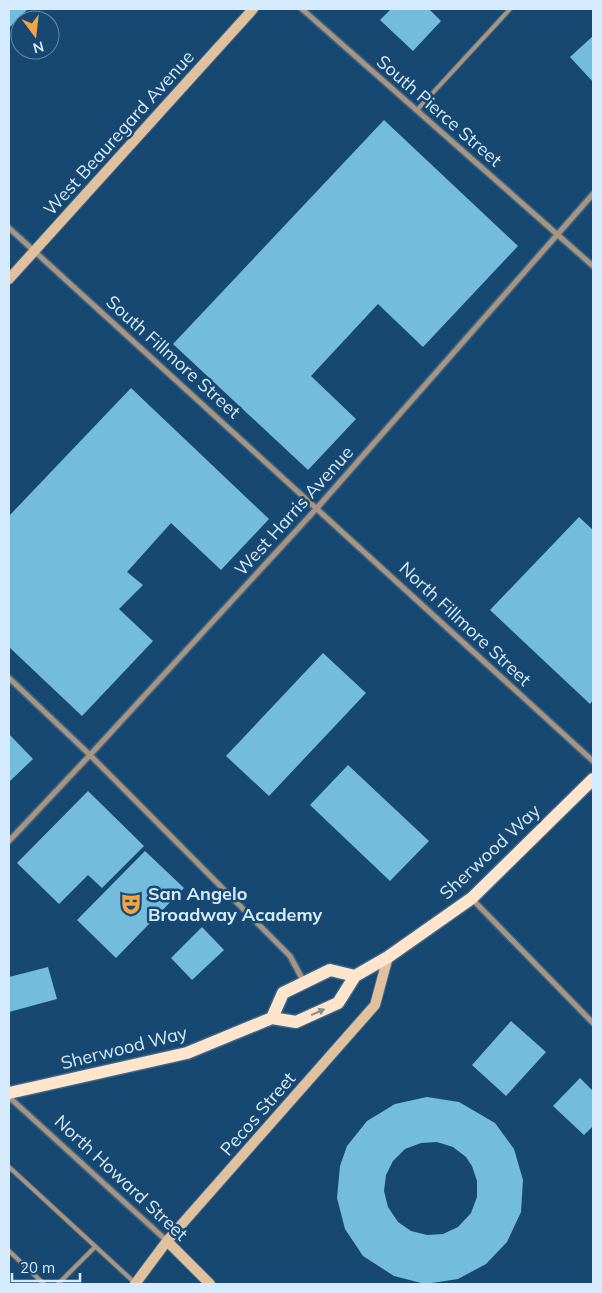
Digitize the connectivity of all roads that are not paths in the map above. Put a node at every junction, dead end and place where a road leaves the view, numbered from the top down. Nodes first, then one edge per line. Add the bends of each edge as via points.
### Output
1 (253, 9) edge
2 (302, 9) edge
3 (510, 9) edge
4 (417, 110) junction
5 (593, 194) edge
6 (9, 228) edge
7 (558, 234) junction
8 (35, 250) junction
9 (593, 266) edge
10 (9, 279) edge
11 (317, 508) junction
12 (9, 678) edge
13 (90, 755) junction
14 (593, 761) edge
15 (593, 779) edge
16 (9, 840) edge
17 (472, 898) junction
18 (388, 957) junction
19 (355, 976) junction
20 (304, 983) junction
21 (272, 1018) junction
22 (593, 1023) edge
23 (9, 1093) edge
24 (9, 1097) edge
25 (9, 1167) edge
26 (167, 1241) junction
27 (95, 1247) junction
28 (9, 1251) edge
29 (44, 1284) edge
30 (58, 1284) edge
31 (135, 1284) edge
32 (210, 1284) edge

1 - 8 street, West Beauregard Avenue
2 - 4 street, South Pierce Street
3 - 4 lane
4 - 7 street, South Pierce Street
5 - 7 street, West Harris Avenue
6 - 8 street, South Fillmore Street
7 - 9 street, South Pierce Street
7 - 11 street, West Harris Avenue
8 - 10 street, West Beauregard Avenue
8 - 11 street, South Fillmore Street
11 - 13 street, West Harris Avenue
11 - 14 street, North Fillmore Street
12 - 13 street
13 - 16 street, West Harris Avenue
13 - 20 street via 290,956
15 - 17 main road, Sherwood Way
17 - 18 main road, Sherwood Way
17 - 22 street
18 - 19 main road, Sherwood Way
18 - 26 street, Pecos Street via 375,1005
19 - 20 main road via 330,970
21 -> 19 main road, Sherwood Way via 296,1022 338,1003
20 - 21 main road via 282,993
21 - 23 main road, Sherwood Way via 187,1053
24 - 26 street, North Howard Street
25 - 27 lane
26 - 31 street, Pecos Street
26 - 32 street, North Howard Street
27 - 30 lane
27 - 31 lane
28 - 29 lane

